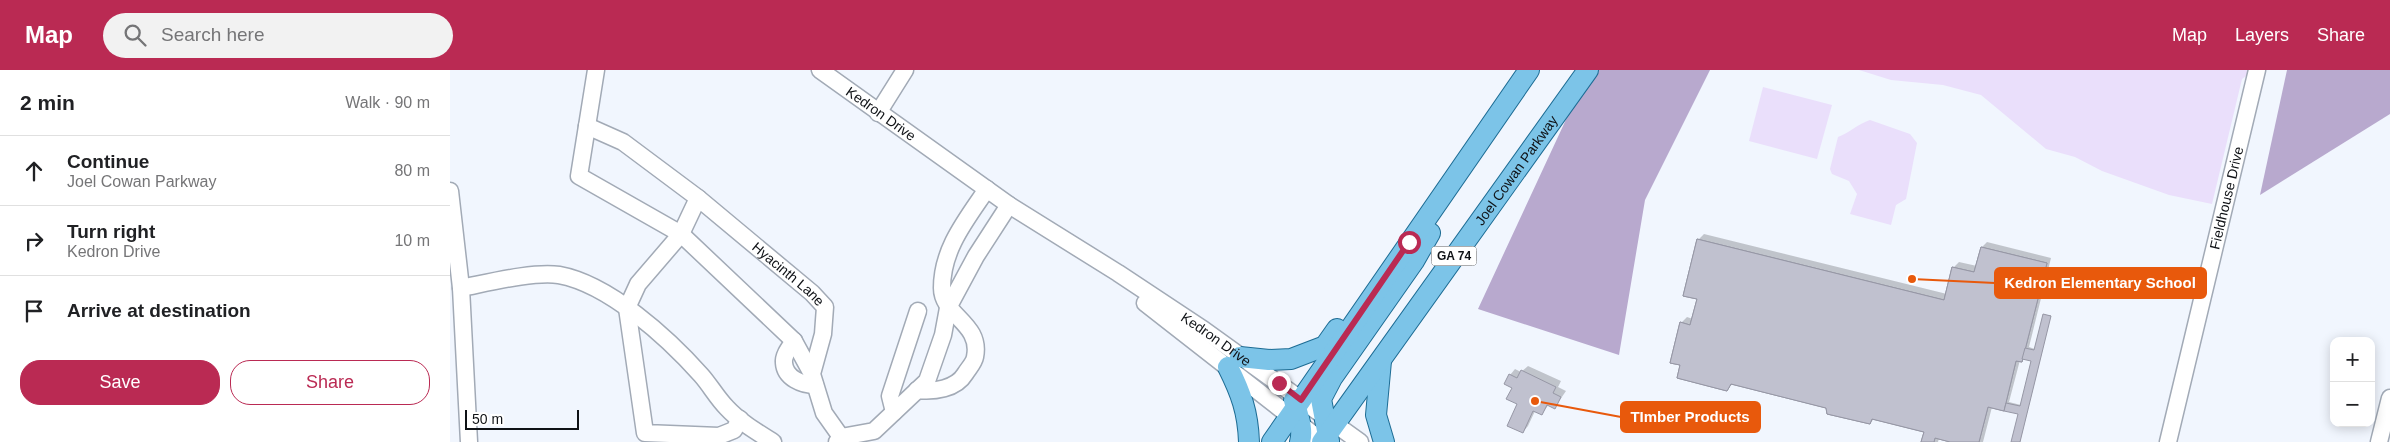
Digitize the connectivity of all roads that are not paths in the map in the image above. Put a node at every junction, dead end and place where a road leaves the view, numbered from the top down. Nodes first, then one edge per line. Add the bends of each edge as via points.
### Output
1 (596, 70) edge
2 (820, 70) edge
3 (905, 70) edge
4 (1529, 70) edge
5 (1588, 70) edge
6 (2257, 70) edge
7 (878, 113) junction
8 (587, 126) junction
9 (1448, 185) junction
10 (987, 188) junction
11 (450, 191) edge
12 (698, 198) junction
13 (1009, 205) junction
14 (1431, 210) junction
15 (681, 234) junction
16 (461, 288) junction
17 (628, 308) junction
18 (948, 308) junction
19 (918, 311) dead end
20 (1382, 357) junction
21 (1234, 362) junction
22 (813, 379) junction
23 (917, 390) junction
24 (2390, 398) edge
25 (894, 412) junction
26 (1297, 413) edge
27 (740, 419) junction
28 (1326, 435) edge
29 (877, 436) edge
30 (839, 439) edge
31 (469, 442) edge
32 (773, 442) edge
33 (1249, 442) edge
34 (1272, 442) edge
35 (1360, 442) edge
36 (1384, 442) edge
37 (2168, 442) edge
38 (2379, 442) edge

1 - 8 street
2 - 7 street, Kedron Drive
3 - 7 street
4 - 9 main road
5 - 20 main road, Joel Cowan Parkway / GA 74
6 - 37 street, Fieldhouse Drive
7 - 10 street, Kedron Drive
8 - 12 street, Hyacinth Lane via 623,142
8 - 15 street via 579,176
9 - 14 main road
9 - 28 main road via 1433,228 1414,261 1332,378 1321,399
10 - 13 street, Kedron Drive
10 - 18 street via 947,252 942,290
11 - 16 street
12 - 15 street
12 - 22 street, Hyacinth Lane via 825,307
13 - 18 street
13 - 21 street, Kedron Drive
14 - 21 main road via 1398,240 1325,346 1291,359
14 - 26 main road
15 - 17 street via 638,284
15 - 22 street via 794,341 784,363 788,374 798,381
16 - 17 street via 538,275 559,275 586,284
16 - 31 street
17 - 27 street via 665,337 702,376 726,408
17 - 27 street via 645,433 719,436 734,430
18 - 23 street via 944,334 928,381
18 - 23 street via 964,321 973,336 975,358 961,381 941,390
19 - 25 street via 890,396
20 - 28 main road, Joel Cowan Parkway / GA 74
20 - 36 main road via 1376,416
21 - 26 street, Kedron Drive
21 - 26 street, Kedron Drive
21 - 33 main road via 1248,418
22 - 30 street via 824,413
23 - 25 street
24 - 38 street
25 - 29 street
26 - 28 street, Kedron Drive
26 - 28 street, Kedron Drive
26 - 34 main road
27 - 32 street
28 - 35 street, Kedron Drive
29 - 30 street

